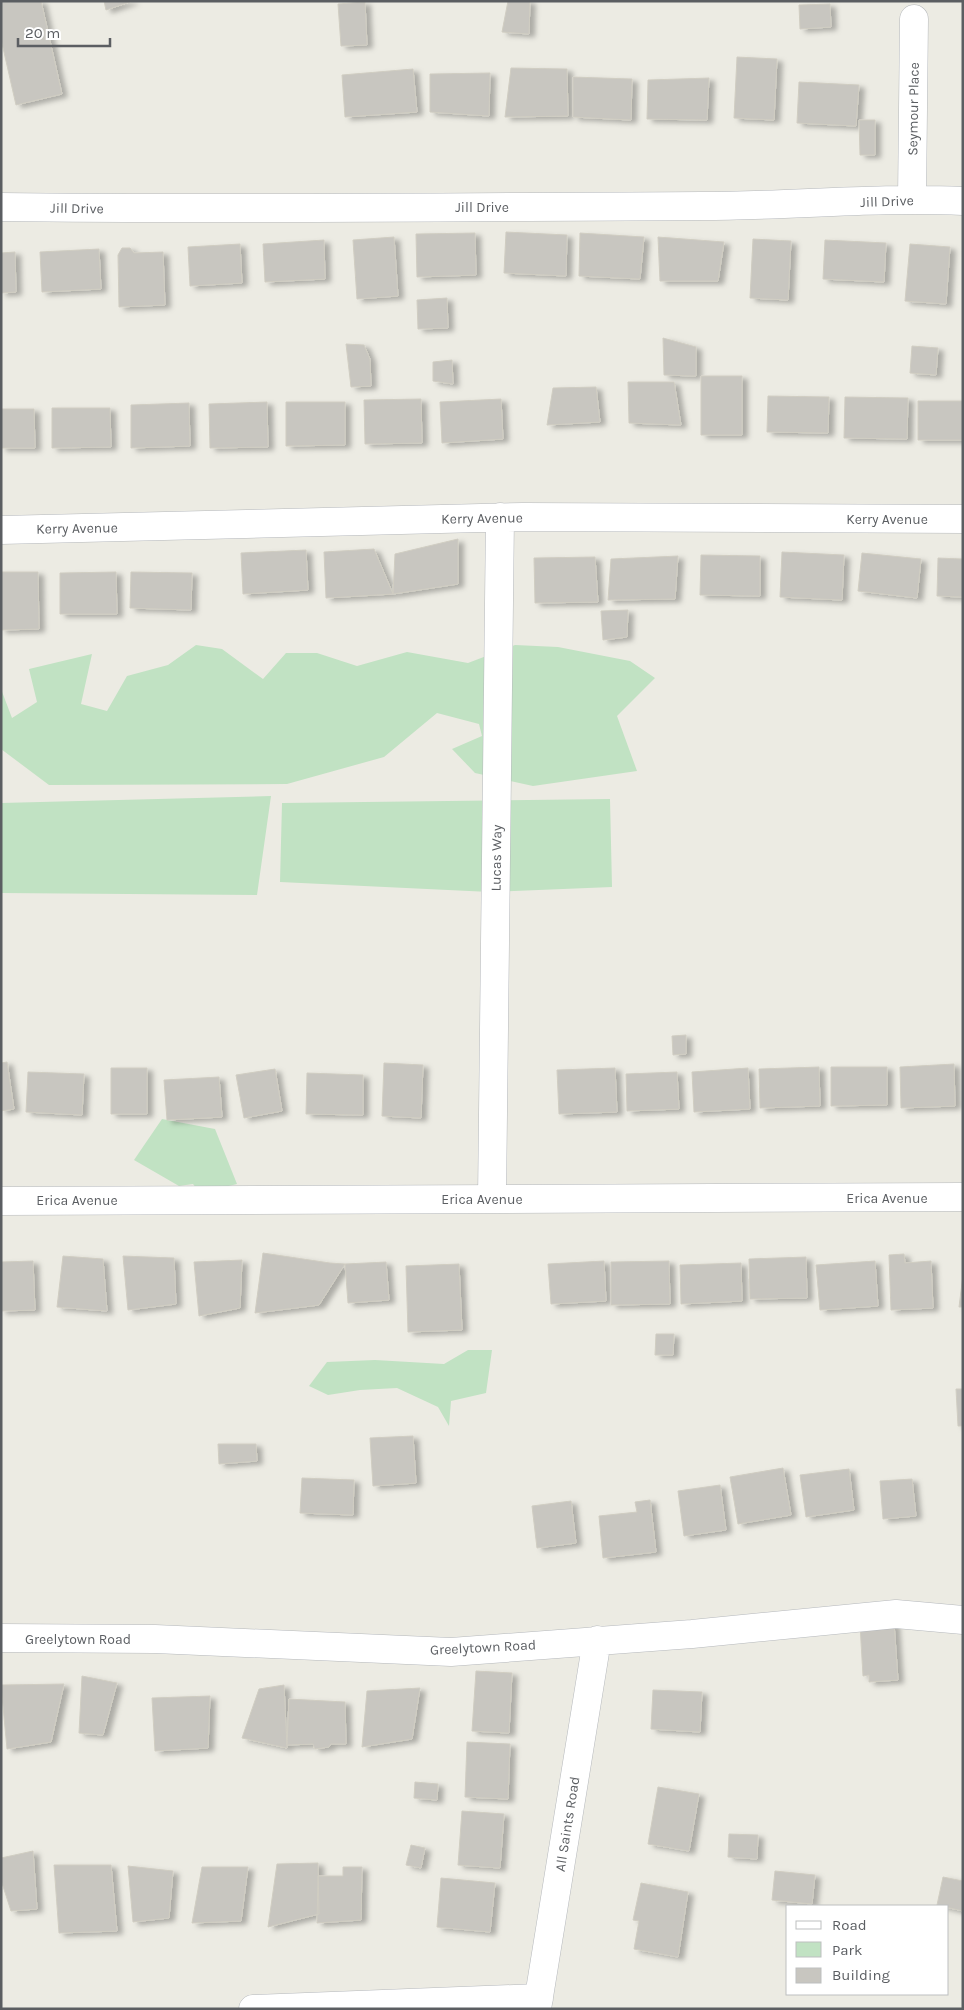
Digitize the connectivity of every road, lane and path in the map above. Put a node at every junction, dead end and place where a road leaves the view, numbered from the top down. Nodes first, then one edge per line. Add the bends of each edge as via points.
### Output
1 (914, 19) dead end
2 (912, 199) junction
3 (963, 201) edge
4 (1, 207) edge
5 (500, 517) junction
6 (963, 519) edge
7 (1, 530) edge
8 (963, 1197) edge
9 (492, 1199) junction
10 (1, 1200) edge
11 (963, 1620) edge
12 (1, 1638) edge
13 (597, 1640) junction
14 (538, 2004) edge
15 (253, 2009) edge

1 - 2 street, Seymour Place
2 - 3 street, Jill Drive
2 - 4 street, Jill Drive via 760,206
5 - 6 street, Kerry Avenue
5 - 7 street, Kerry Avenue
5 - 9 street, Lucas Way
8 - 9 street, Erica Avenue
9 - 10 street, Erica Avenue
11 - 13 street, Greelytown Road via 896,1614
12 - 13 street, Greelytown Road via 155,1639 451,1652
13 - 14 street, All Saints Road
14 - 15 street

